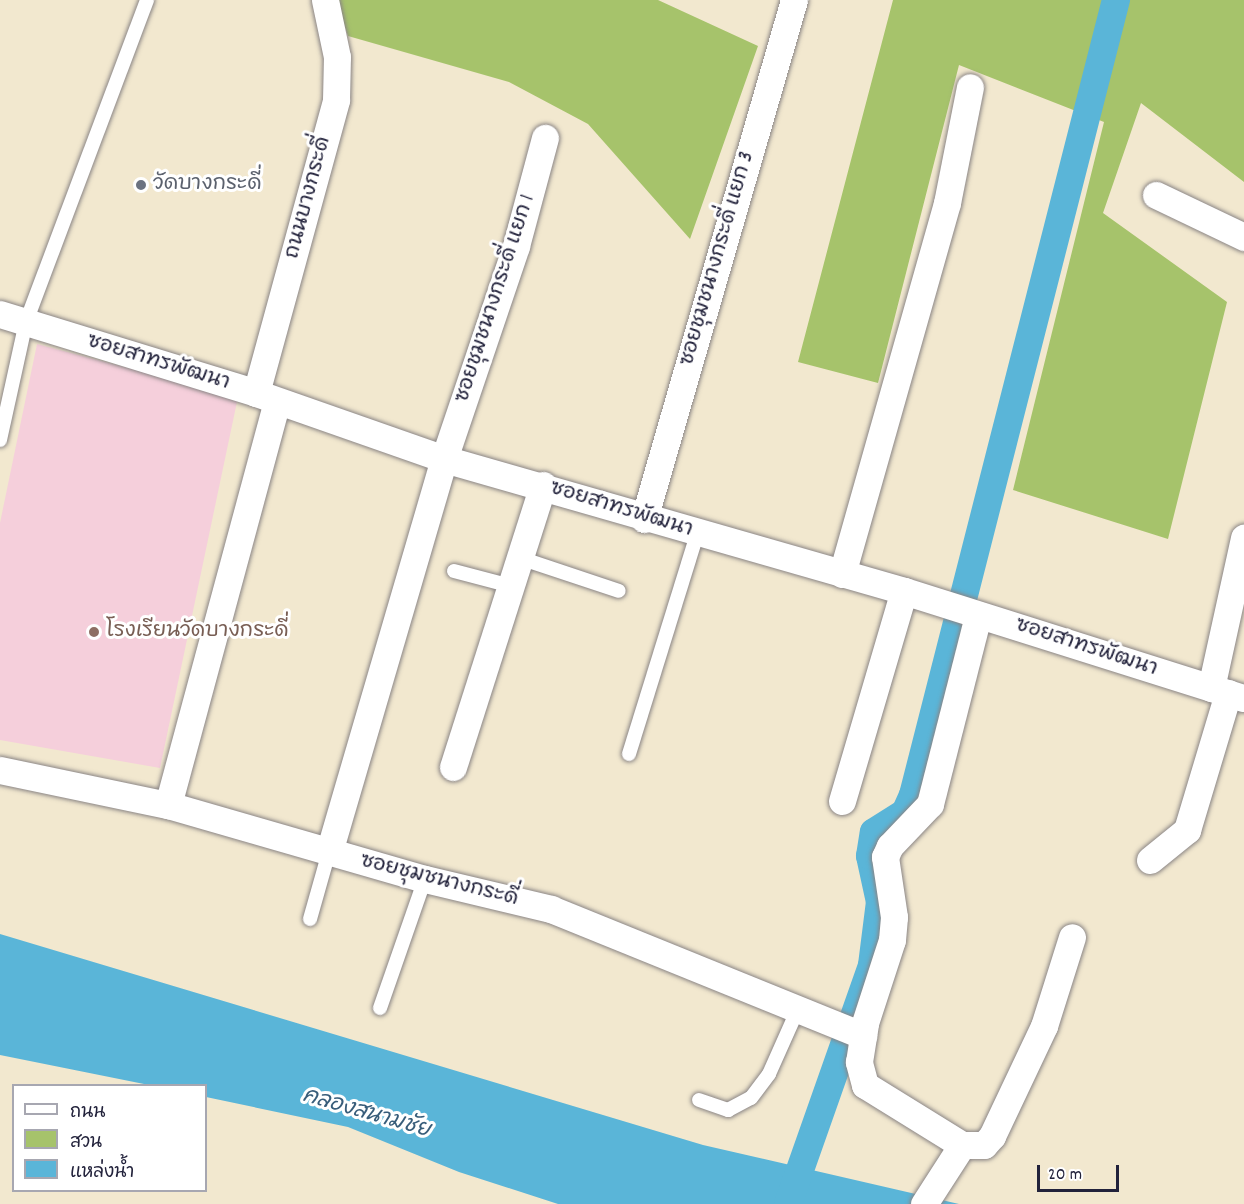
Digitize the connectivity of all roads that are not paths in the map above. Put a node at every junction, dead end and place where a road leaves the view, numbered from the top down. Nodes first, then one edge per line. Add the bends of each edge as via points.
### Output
1 (147, 0) edge
2 (325, 0) edge
3 (794, 0) edge
4 (970, 87) dead end
5 (545, 138) dead end
6 (1156, 195) dead end
7 (1244, 237) edge
8 (0, 314) edge
9 (26, 322) junction
10 (266, 397) junction
11 (0, 440) edge
12 (444, 459) junction
13 (543, 485) junction
14 (644, 519) junction
15 (697, 534) junction
16 (1244, 538) edge
17 (520, 558) junction
18 (453, 571) dead end
19 (842, 574) junction
20 (511, 586) junction
21 (619, 591) dead end
22 (904, 591) junction
23 (968, 611) junction
24 (1228, 693) edge
25 (629, 754) dead end
26 (453, 767) dead end
27 (0, 770) edge
28 (842, 801) dead end
29 (168, 805) junction
30 (329, 852) junction
31 (1150, 860) dead end
32 (425, 879) junction
33 (310, 919) dead end
34 (1072, 937) dead end
35 (380, 1008) dead end
36 (798, 1009) junction
37 (854, 1032) junction
38 (699, 1100) dead end
39 (962, 1145) junction
40 (925, 1203) edge

1 - 9 lane
2 - 10 street, ถนนบางกระดี่ via 337,57 336,100
3 - 14 street, ซอยชุมชนางกระดี่ แยก 3
4 - 19 street via 947,203
5 - 12 street, ซอยชุมชนางกระดี่ แยก 1 via 516,246
6 - 7 street
8 - 9 street, ซอยสาทรพัฒนา
9 - 10 street, ซอยสาทรพัฒนา
9 - 11 lane
10 - 12 street, ซอยสาทรพัฒนา
10 - 29 street, ถนนบางกระดี่
12 - 13 street, ซอยสาทรพัฒนา
12 - 30 street, ซอยชุมชนางกระดี่ แยก 1
13 - 14 street, ซอยสาทรพัฒนา
13 - 17 street
14 - 15 street, ซอยสาทรพัฒนา
15 - 19 street, ซอยสาทรพัฒนา
15 - 25 lane
16 - 24 street
17 - 20 street
17 - 21 lane
18 - 20 lane
19 - 22 street, ซอยสาทรพัฒนา
20 - 26 street
22 - 23 street, ซอยสาทรพัฒนา
22 - 28 street
23 - 24 street, ซอยสาทรพัฒนา
23 - 37 street via 930,804 890,846 885,857 894,917 892,940
24 - 31 street via 1187,830
27 - 29 street, ซอยชุมชนางกระดี่
29 - 30 street, ซอยชุมชนางกระดี่
30 - 32 street, ซอยชุมชนางกระดี่
30 - 33 lane
32 - 35 lane
32 - 36 street, ซอยชุมชนางกระดี่ via 551,909
34 - 39 street via 1044,1026 992,1136 975,1147
36 - 37 street, ซอยชุมชนางกระดี่
36 - 38 lane via 769,1074 751,1098 728,1110
37 - 39 street via 865,1085
39 - 40 street

